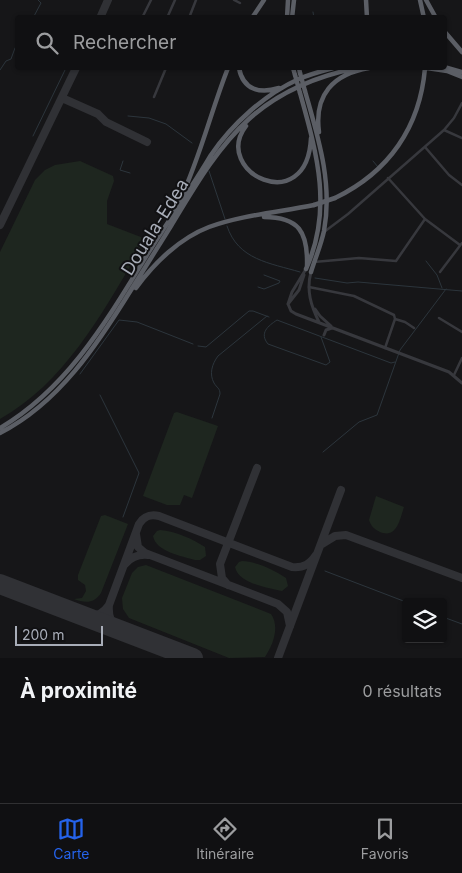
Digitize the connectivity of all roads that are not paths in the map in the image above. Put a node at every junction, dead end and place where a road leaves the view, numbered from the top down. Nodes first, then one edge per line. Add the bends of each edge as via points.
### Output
1 (151, 0) edge
2 (175, 0) edge
3 (196, 0) edge
4 (234, 0) edge
5 (264, 0) edge
6 (288, 0) edge
7 (366, 0) edge
8 (420, 0) edge
9 (426, 0) edge
10 (294, 2) edge
11 (240, 3) dead end
12 (144, 15) edge
13 (168, 15) edge
14 (190, 15) edge
15 (254, 15) edge
16 (287, 15) edge
17 (292, 15) edge
18 (367, 15) edge
19 (423, 15) edge
20 (434, 15) edge
21 (447, 34) edge
22 (462, 52) edge
23 (447, 68) edge
24 (165, 70) edge
25 (225, 70) edge
26 (240, 70) edge
27 (322, 70) edge
28 (326, 70) edge
29 (350, 70) edge
30 (361, 70) edge
31 (426, 70) edge
32 (440, 70) edge
33 (298, 72) edge
34 (462, 72) edge
35 (315, 73) junction
36 (462, 76) edge
37 (283, 87) junction
38 (303, 92) junction
39 (154, 97) dead end
40 (462, 103) edge
41 (265, 106) junction
42 (444, 130) junction
43 (311, 132) junction
44 (462, 138) edge
45 (425, 148) junction
46 (321, 151) junction
47 (388, 178) junction
48 (462, 185) edge
49 (174, 213) junction
50 (253, 217) junction
51 (425, 219) junction
52 (324, 232) junction
53 (461, 244) edge
54 (312, 262) junction
55 (307, 272) junction
56 (440, 272) dead end
57 (309, 287) junction
58 (312, 305) junction
59 (117, 313) junction
60 (439, 318) dead end
61 (395, 319) junction
62 (319, 323) junction
63 (334, 328) junction
64 (414, 328) dead end
65 (462, 332) edge
66 (324, 335) dead end
67 (385, 348) junction
68 (462, 358) edge
69 (454, 376) junction
70 (462, 383) edge
71 (0, 428) edge
72 (0, 433) edge

1 - 12 street
2 - 13 street
3 - 14 street
4 - 11 street
5 - 15 highway
6 - 16 highway
7 - 18 highway
8 - 19 highway
9 - 20 highway
10 - 17 highway
21 - 22 highway
23 - 34 highway
24 - 39 street
25 - 49 highway via 193,170
26 - 37 highway via 245,83 254,89
27 - 35 highway
28 - 35 highway, Douala-Edea
29 - 41 highway, Douala-Edea via 307,82
30 - 46 highway via 344,74 322,98 317,122
31 - 50 highway, bridge via 410,127 380,168 335,198
32 - 36 highway
33 - 38 highway, bridge
35 - 37 highway, Douala-Edea
37 - 49 highway, Douala-Edea via 248,114 221,141
38 - 43 highway
38 - 46 highway
40 - 42 street
41 - 43 highway via 244,129 240,145 248,170 262,180 282,182 298,174 309,155
41 - 59 highway, Douala-Edea via 219,151
42 - 44 street
42 - 45 street
43 - 54 highway via 322,209
45 - 47 street
45 - 48 street
46 - 52 highway via 326,187
47 - 51 street
47 - 52 street
49 - 71 highway, Douala-Edea via 90,345 46,393
50 - 55 highway via 278,217 294,223 306,243
50 - 59 highway via 209,227 175,248 143,278
51 - 53 street
51 - 54 street via 396,261 359,258
52 - 54 highway
53 - 56 street
54 - 55 highway
55 - 57 street
55 - 62 street via 288,304 292,313
57 - 58 street
57 - 61 street via 354,296 394,315
58 - 62 street
58 - 63 street
59 - 72 highway, Douala-Edea via 67,380 31,414
60 - 65 street
61 - 64 street
61 - 67 street
62 - 63 street
63 - 66 street via 326,330
63 - 67 street
67 - 69 street
68 - 69 street
69 - 70 street

